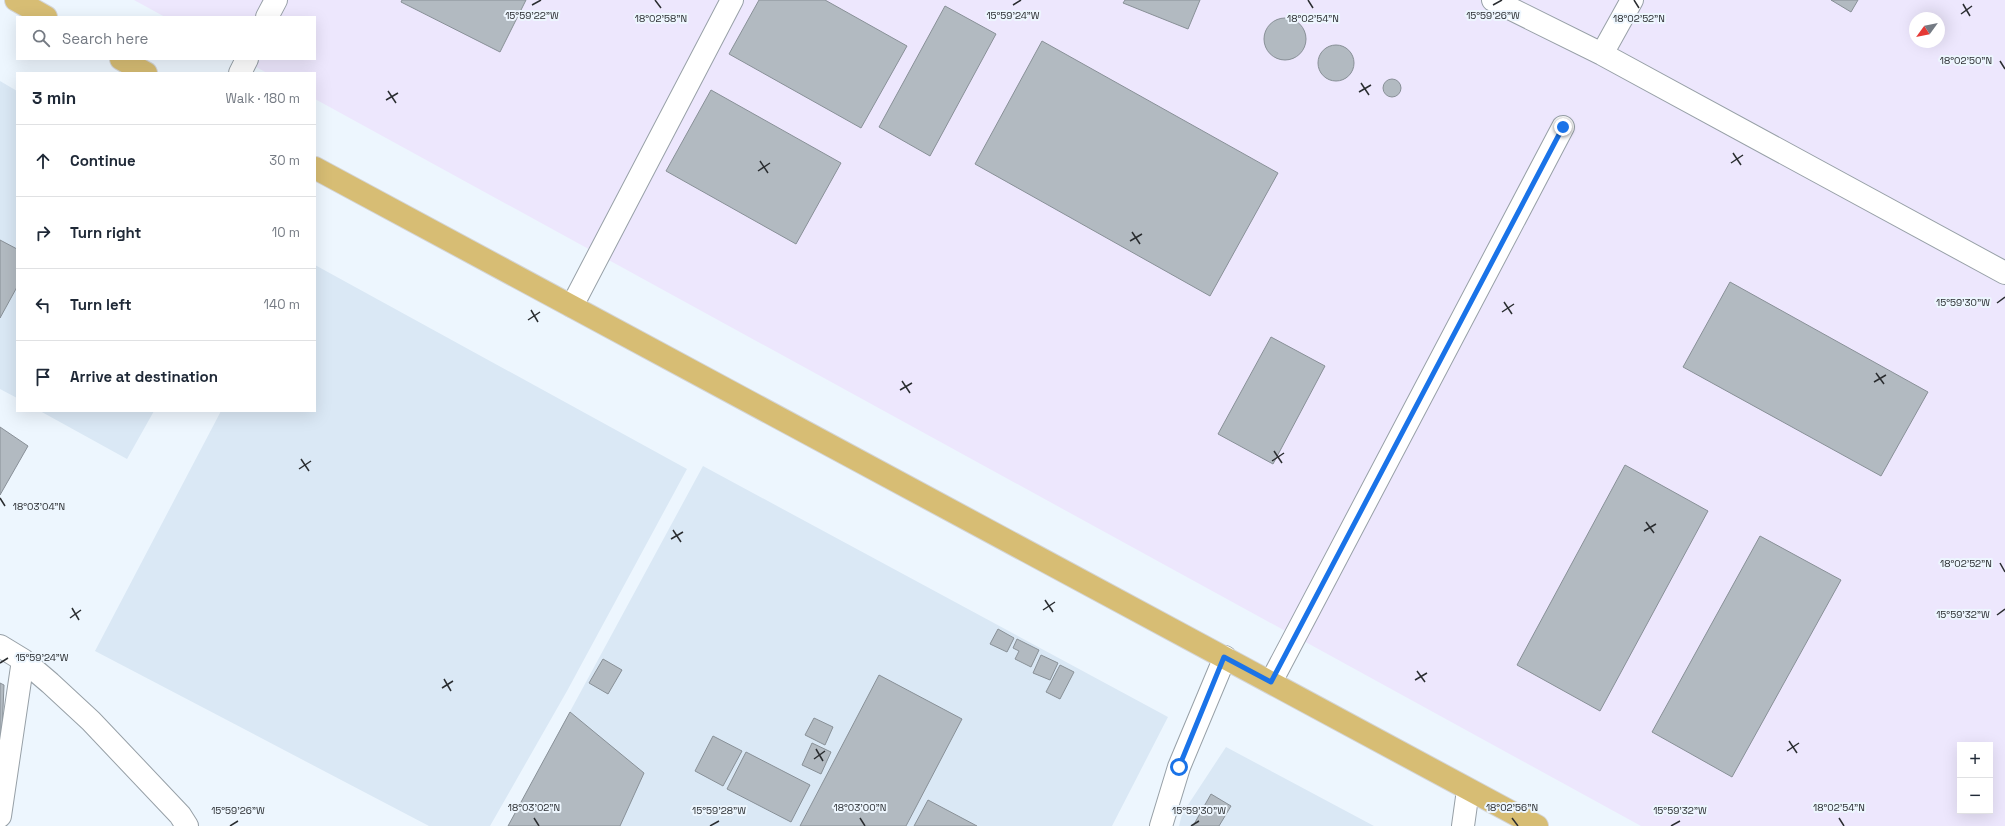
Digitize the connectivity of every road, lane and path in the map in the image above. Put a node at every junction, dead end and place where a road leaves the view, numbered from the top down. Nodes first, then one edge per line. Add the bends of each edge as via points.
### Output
1 (16, 0) edge
2 (276, 0) edge
3 (732, 0) edge
4 (1493, 0) edge
5 (1632, 0) edge
6 (44, 16) edge
7 (268, 16) edge
8 (1602, 54) junction
9 (123, 60) edge
10 (246, 60) edge
11 (144, 72) edge
12 (240, 72) edge
13 (1563, 127) dead end
14 (316, 169) edge
15 (2005, 273) edge
16 (572, 306) junction
17 (0, 646) edge
18 (1224, 657) junction
19 (24, 660) junction
20 (1271, 682) junction
21 (1468, 790) junction
22 (0, 816) edge
23 (187, 826) edge
24 (1161, 826) edge
25 (1464, 826) edge
26 (1537, 826) edge

1 - 6 main road
2 - 7 street
3 - 16 street
4 - 8 street
5 - 8 street
8 - 15 street
9 - 11 main road
10 - 12 street
13 - 20 street
14 - 16 main road
16 - 18 main road
17 - 19 street
18 - 20 main road
18 - 24 street via 1179,767
19 - 22 street
19 - 23 street via 91,721 180,814
20 - 21 main road
21 - 25 street
21 - 26 main road

